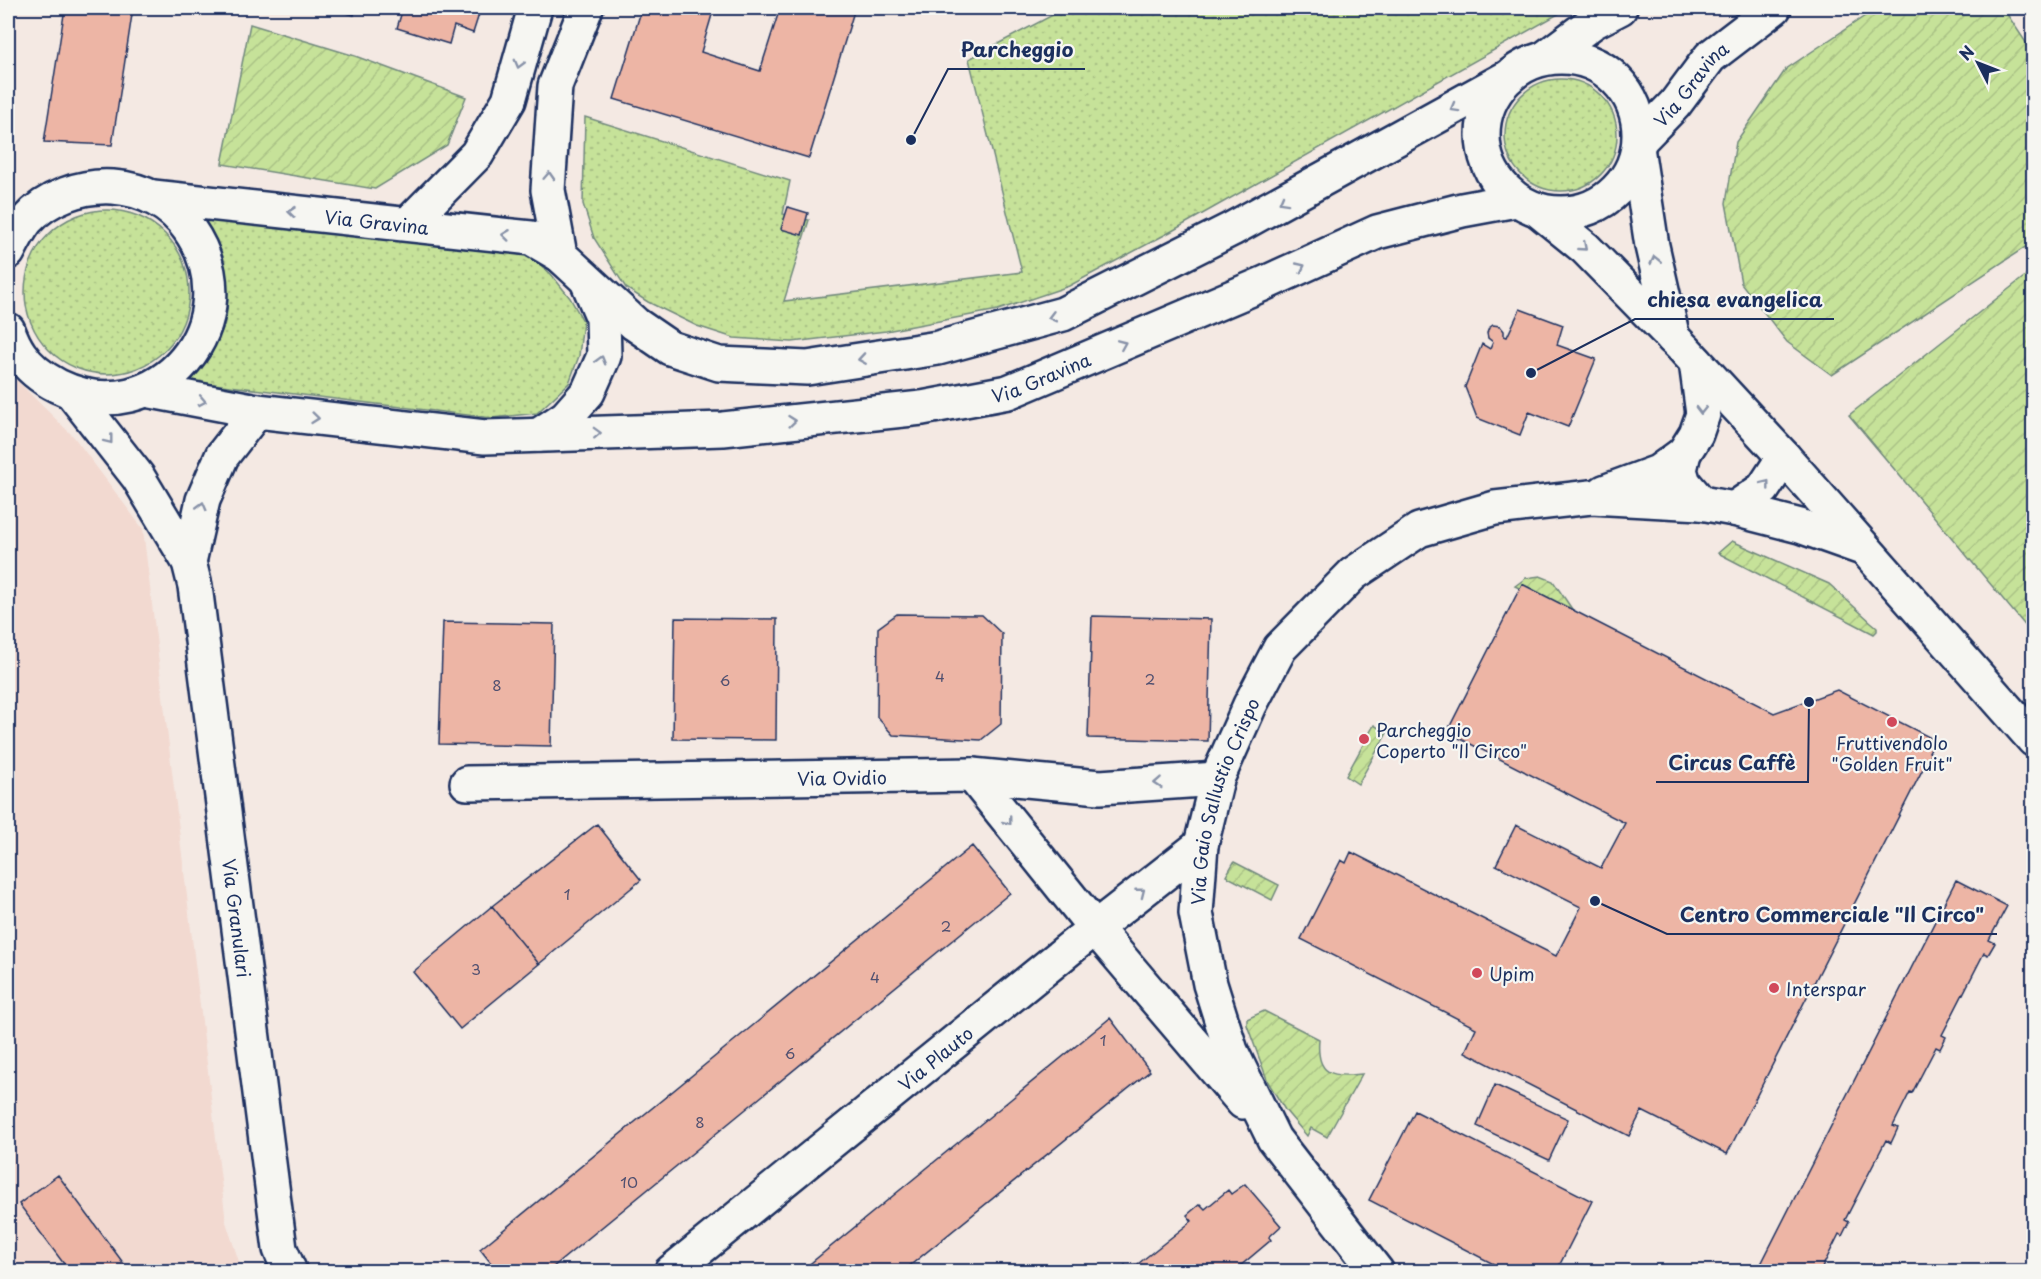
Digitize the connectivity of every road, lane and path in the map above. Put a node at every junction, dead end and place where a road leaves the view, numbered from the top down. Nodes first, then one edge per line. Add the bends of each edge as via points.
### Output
1 (535, 8) edge
2 (586, 8) edge
3 (1620, 8) edge
4 (1774, 8) edge
5 (1545, 58) junction
6 (1505, 80) junction
7 (1639, 147) junction
8 (153, 197) junction
9 (1527, 205) junction
10 (408, 224) junction
11 (17, 229) edge
12 (8, 252) edge
13 (560, 255) junction
14 (586, 279) junction
15 (1673, 338) junction
16 (12, 345) edge
17 (1696, 363) junction
18 (147, 390) junction
19 (74, 394) junction
20 (257, 411) junction
21 (539, 435) junction
22 (1684, 453) junction
23 (1784, 457) junction
24 (1591, 497) junction
25 (1701, 503) junction
26 (1734, 509) junction
27 (1865, 549) junction
28 (189, 562) junction
29 (2034, 740) edge
30 (972, 775) junction
31 (1217, 779) junction
32 (467, 783) dead end
33 (1201, 845) junction
34 (1095, 928) junction
35 (1274, 1139) junction
36 (1362, 1267) edge
37 (290, 1272) edge
38 (671, 1272) edge

1 -> 10 street via 509,100 477,154
13 -> 2 street via 549,190 555,86
3 - 5 street via 1593,22
4 - 7 street, Via Gravina via 1710,57
5 - 6 street via 1524,66
5 - 7 street via 1569,57 1591,62 1611,74 1627,92 1638,114
6 - 9 street via 1490,101 1483,124 1484,150 1494,176
6 -> 14 street, Via Gravina via 1232,229 1063,314 938,348 807,368 719,364 670,348 635,324
7 - 9 street via 1631,172 1619,189 1596,205 1567,213
15 -> 7 street, Via Gaio Sallustio Crispo via 1652,246
10 -> 8 street, Via Gravina
8 - 11 street via 127,188 99,186 72,191 47,204
8 - 18 street via 181,217 200,245 210,278 209,312 197,345 175,371
9 -> 15 street, Via Gaio Sallustio Crispo via 1585,248
21 -> 9 street, Via Gravina via 723,429 922,408 1008,392 1377,232 1462,210
13 -> 10 street, Via Gravina via 531,238
11 - 12 street
13 - 14 street, Via Gravina
21 -> 14 street, Via Gravina via 566,417 588,392 604,356 603,318
15 - 17 street, Via Gaio Sallustio Crispo
16 - 19 street via 44,379
17 -> 22 street, Via Gaio Sallustio Crispo via 1703,414
17 - 23 street, Via Gaio Sallustio Crispo
18 - 19 street via 122,397
18 -> 20 street, Via Gravina
19 -> 28 street via 138,477
20 -> 21 street, Via Gravina via 485,437
28 -> 20 street via 203,500 222,456
22 - 24 street, Via Gaio Sallustio Crispo via 1658,472
22 - 25 street, Via Gaio Sallustio Crispo via 1680,470 1684,483
26 -> 23 street via 1763,489
23 - 27 street, Via Gaio Sallustio Crispo
24 - 25 street, Via Gaio Sallustio Crispo
24 - 31 street, Via Gaio Sallustio Crispo via 1495,508 1419,530 1353,574 1280,648
25 - 26 street, Via Gaio Sallustio Crispo
26 - 27 street, Via Gaio Sallustio Crispo via 1800,526
27 - 29 street, Via Gaio Sallustio Crispo
28 - 37 street, Via Granulari via 199,613 280,1249
31 -> 30 street, Via Ovidio via 1100,787
30 - 32 street, Via Ovidio
30 -> 34 street
31 - 33 street, Via Gaio Sallustio Crispo
34 -> 33 street, Via Plauto
33 - 35 street, Via Gaio Sallustio Crispo via 1196,913 1210,984 1231,1051
34 - 35 street
34 - 38 street, Via Plauto
35 - 36 street, Via Gaio Sallustio Crispo

